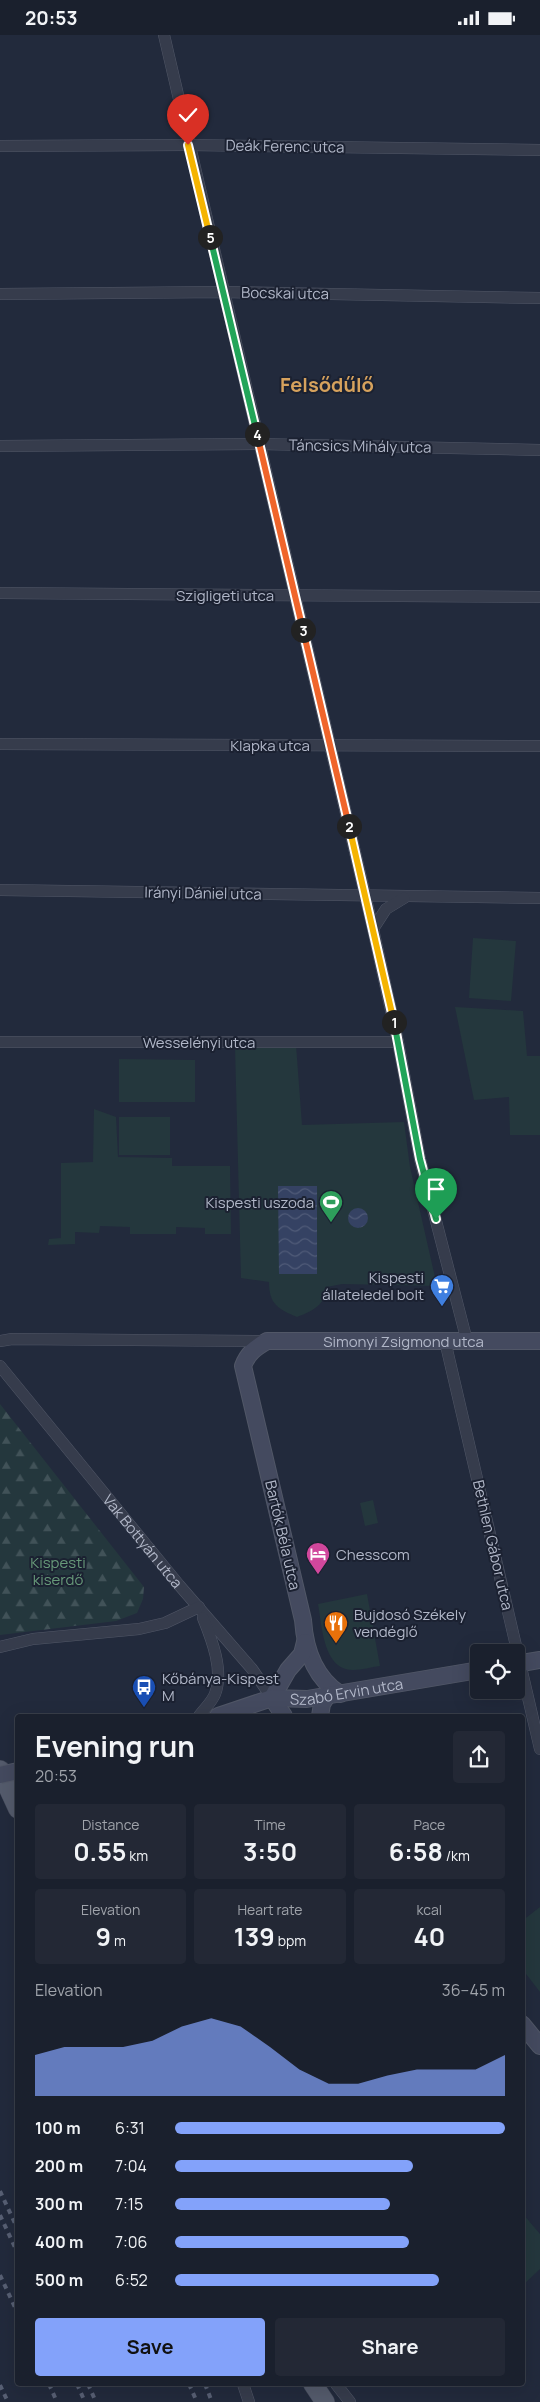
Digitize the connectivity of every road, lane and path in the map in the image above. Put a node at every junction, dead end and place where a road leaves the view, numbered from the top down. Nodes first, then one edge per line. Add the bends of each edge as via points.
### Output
1 (164, 35) edge
2 (188, 145) junction
3 (0, 146) edge
4 (540, 150) edge
5 (223, 292) junction
6 (0, 294) edge
7 (540, 298) edge
8 (259, 444) junction
9 (0, 446) edge
10 (540, 450) edge
11 (0, 593) edge
12 (294, 596) junction
13 (540, 597) edge
14 (0, 745) edge
15 (330, 745) junction
16 (540, 746) edge
17 (0, 890) edge
18 (365, 895) junction
19 (406, 897) junction
20 (540, 898) edge
21 (373, 929) junction
22 (0, 1042) edge
23 (398, 1042) junction
24 (0, 1341) edge
25 (267, 1341) junction
26 (445, 1341) junction
27 (466, 1341) junction
28 (540, 1341) edge
29 (0, 1366) edge
30 (199, 1607) junction
31 (305, 1642) junction
32 (514, 1644) edge
33 (1, 1647) edge
34 (540, 1659) edge
35 (525, 1662) edge
36 (470, 1672) edge
37 (525, 1690) edge
38 (333, 1695) junction
39 (272, 1698) junction
40 (201, 1714) edge
41 (224, 1714) edge
42 (283, 1714) edge
43 (320, 1714) edge
44 (540, 1749) edge
45 (0, 1770) edge
46 (15, 1772) edge
47 (0, 1775) edge
48 (15, 1802) edge
49 (525, 2028) edge
50 (540, 2045) edge
51 (244, 2386) edge
52 (314, 2386) edge
53 (338, 2386) edge
54 (249, 2402) edge
55 (325, 2402) edge
56 (350, 2402) edge

1 - 2 street
2 - 3 street, Deák Ferenc utca
2 - 4 street, Deák Ferenc utca
2 - 5 street
5 - 6 street, Bocskai utca
5 - 7 street, Bocskai utca
5 - 8 street
8 - 9 street, Táncsics Mihály utca
8 - 10 street, Táncsics Mihály utca
8 - 12 street
11 - 12 street, Szigligeti utca
12 - 13 street, Szigligeti utca
12 - 15 street
14 - 15 street, Klapka utca
15 - 16 street, Klapka utca
15 - 18 street
17 - 18 street, Irányi Dániel utca
18 - 19 street, Irányi Dániel utca
18 - 21 street
19 - 20 street, Irányi Dániel utca
19 - 21 street via 386,909
21 - 23 street
22 - 23 street, Wesselényi utca
23 - 27 street via 420,1159
24 - 25 street, Simonyi Zsigmond utca
25 - 26 main road, Simonyi Zsigmond utca
25 - 31 main road, Bartók Béla utca via 253,1349 243,1366 303,1621
26 - 27 main road, Simonyi Zsigmond utca
26 - 32 street, Bethlen Gábor utca
27 - 28 main road, Simonyi Zsigmond utca
29 - 30 street, Vak Bottyán utca
30 - 33 street via 165,1623 139,1629 33,1639
30 - 39 street, Vak Bottyán utca via 252,1669
30 - 40 street via 220,1677 215,1696
31 - 38 main road, Bartók Béla utca via 317,1672
31 - 39 main road via 302,1654 288,1670
34 - 35 main road
36 - 38 main road, Szabó Ervin utca
37 - 44 street, Bethlen Gábor utca
38 - 39 main road, Szabó Ervin utca via 307,1699
38 - 43 main road via 322,1704
39 - 41 main road, Szabó Ervin utca
39 - 42 main road, Vak Bottyán utca
45 - 48 main road
46 - 47 main road, bridge
49 - 50 main road
51 - 54 street
52 - 55 main road
53 - 56 street

